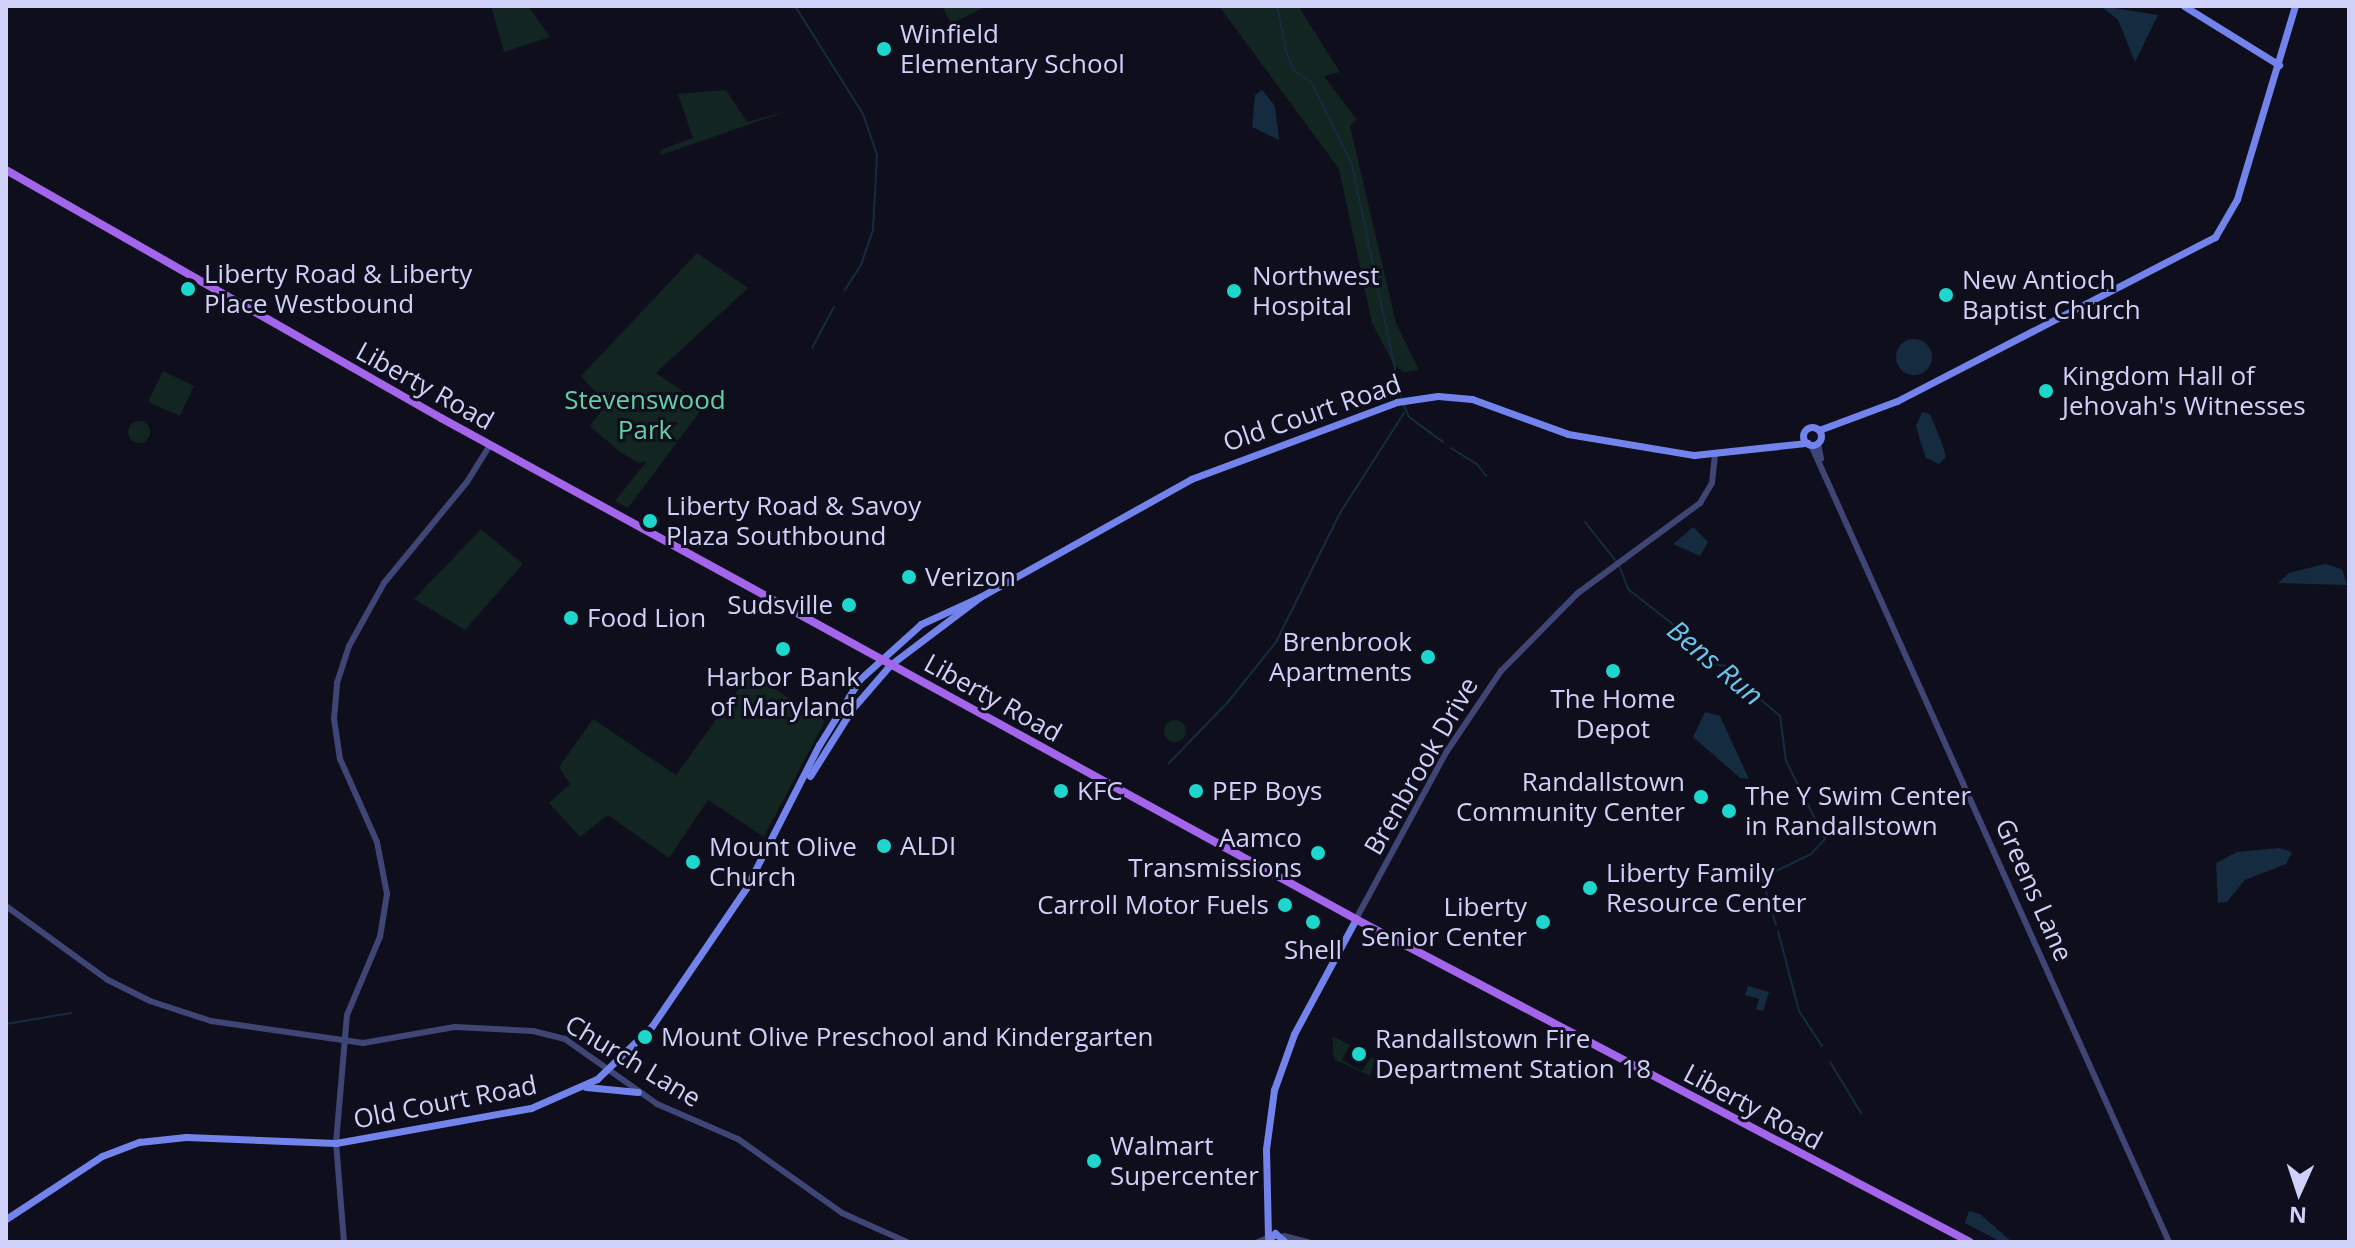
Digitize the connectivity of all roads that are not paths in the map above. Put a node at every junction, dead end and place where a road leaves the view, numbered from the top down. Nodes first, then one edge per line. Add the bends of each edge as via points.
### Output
1 (2184, 6) edge
2 (2295, 6) edge
3 (2279, 65) junction
4 (6, 170) edge
5 (1813, 439) junction
6 (490, 445) junction
7 (1715, 456) junction
8 (980, 597) junction
9 (878, 658) junction
10 (890, 665) junction
11 (802, 787) junction
12 (6, 906) edge
13 (1356, 919) junction
14 (344, 1041) junction
15 (609, 1071) junction
16 (584, 1087) junction
17 (638, 1092) junction
18 (336, 1143) junction
19 (1269, 1215) junction
20 (6, 1219) edge
21 (1282, 1237) edge
22 (1268, 1239) edge
23 (344, 1242) edge
24 (907, 1242) edge
25 (1258, 1242) edge
26 (1307, 1242) edge
27 (1970, 1242) edge
28 (2169, 1242) edge

1 - 3 main road
2 - 3 main road, Old Court Road
3 - 5 main road, Old Court Road via 2237,199 2215,237
4 - 6 main road, Liberty Road
5 - 7 main road, Old Court Road
5 - 28 street, Greens Lane
6 - 9 main road, Liberty Road
6 - 14 street via 467,482 384,583 349,646 337,683 338,750 377,842 387,894 380,937 351,1000
7 - 8 main road, Old Court Road via 1588,439 1472,399 1407,400 1191,479
7 - 13 street, Brenbrook Drive via 1712,483 1700,503 1552,616 1483,695
8 - 9 main road, Old Court Road via 928,620
8 - 10 main road, Old Court Road
9 - 10 main road, Liberty Road
9 - 11 main road, Old Court Road via 836,714
10 - 11 main road, Old Court Road via 852,709
10 - 13 main road, Liberty Road
11 - 15 main road, Old Court Road via 715,935 652,1026
12 - 14 street, Church Lane via 88,968 168,1009 239,1027
13 - 19 main road, Brenbrook Drive via 1294,1034 1277,1079 1266,1139
13 - 27 main road, Liberty Road
14 - 15 street, Church Lane via 378,1043 455,1027 533,1031 565,1039
14 - 18 street
15 - 16 main road, Old Court Road
15 - 17 street, Church Lane
16 - 17 main road
16 - 18 main road, Old Court Road via 531,1108
17 - 24 street, Church Lane via 745,1143 842,1213
18 - 20 main road, Old Court Road via 186,1137 139,1142 102,1156
18 - 23 street
19 - 21 main road, Brenbrook Drive
19 - 22 main road, Brenbrook Drive
21 - 22 main road
21 - 26 street
22 - 25 street

